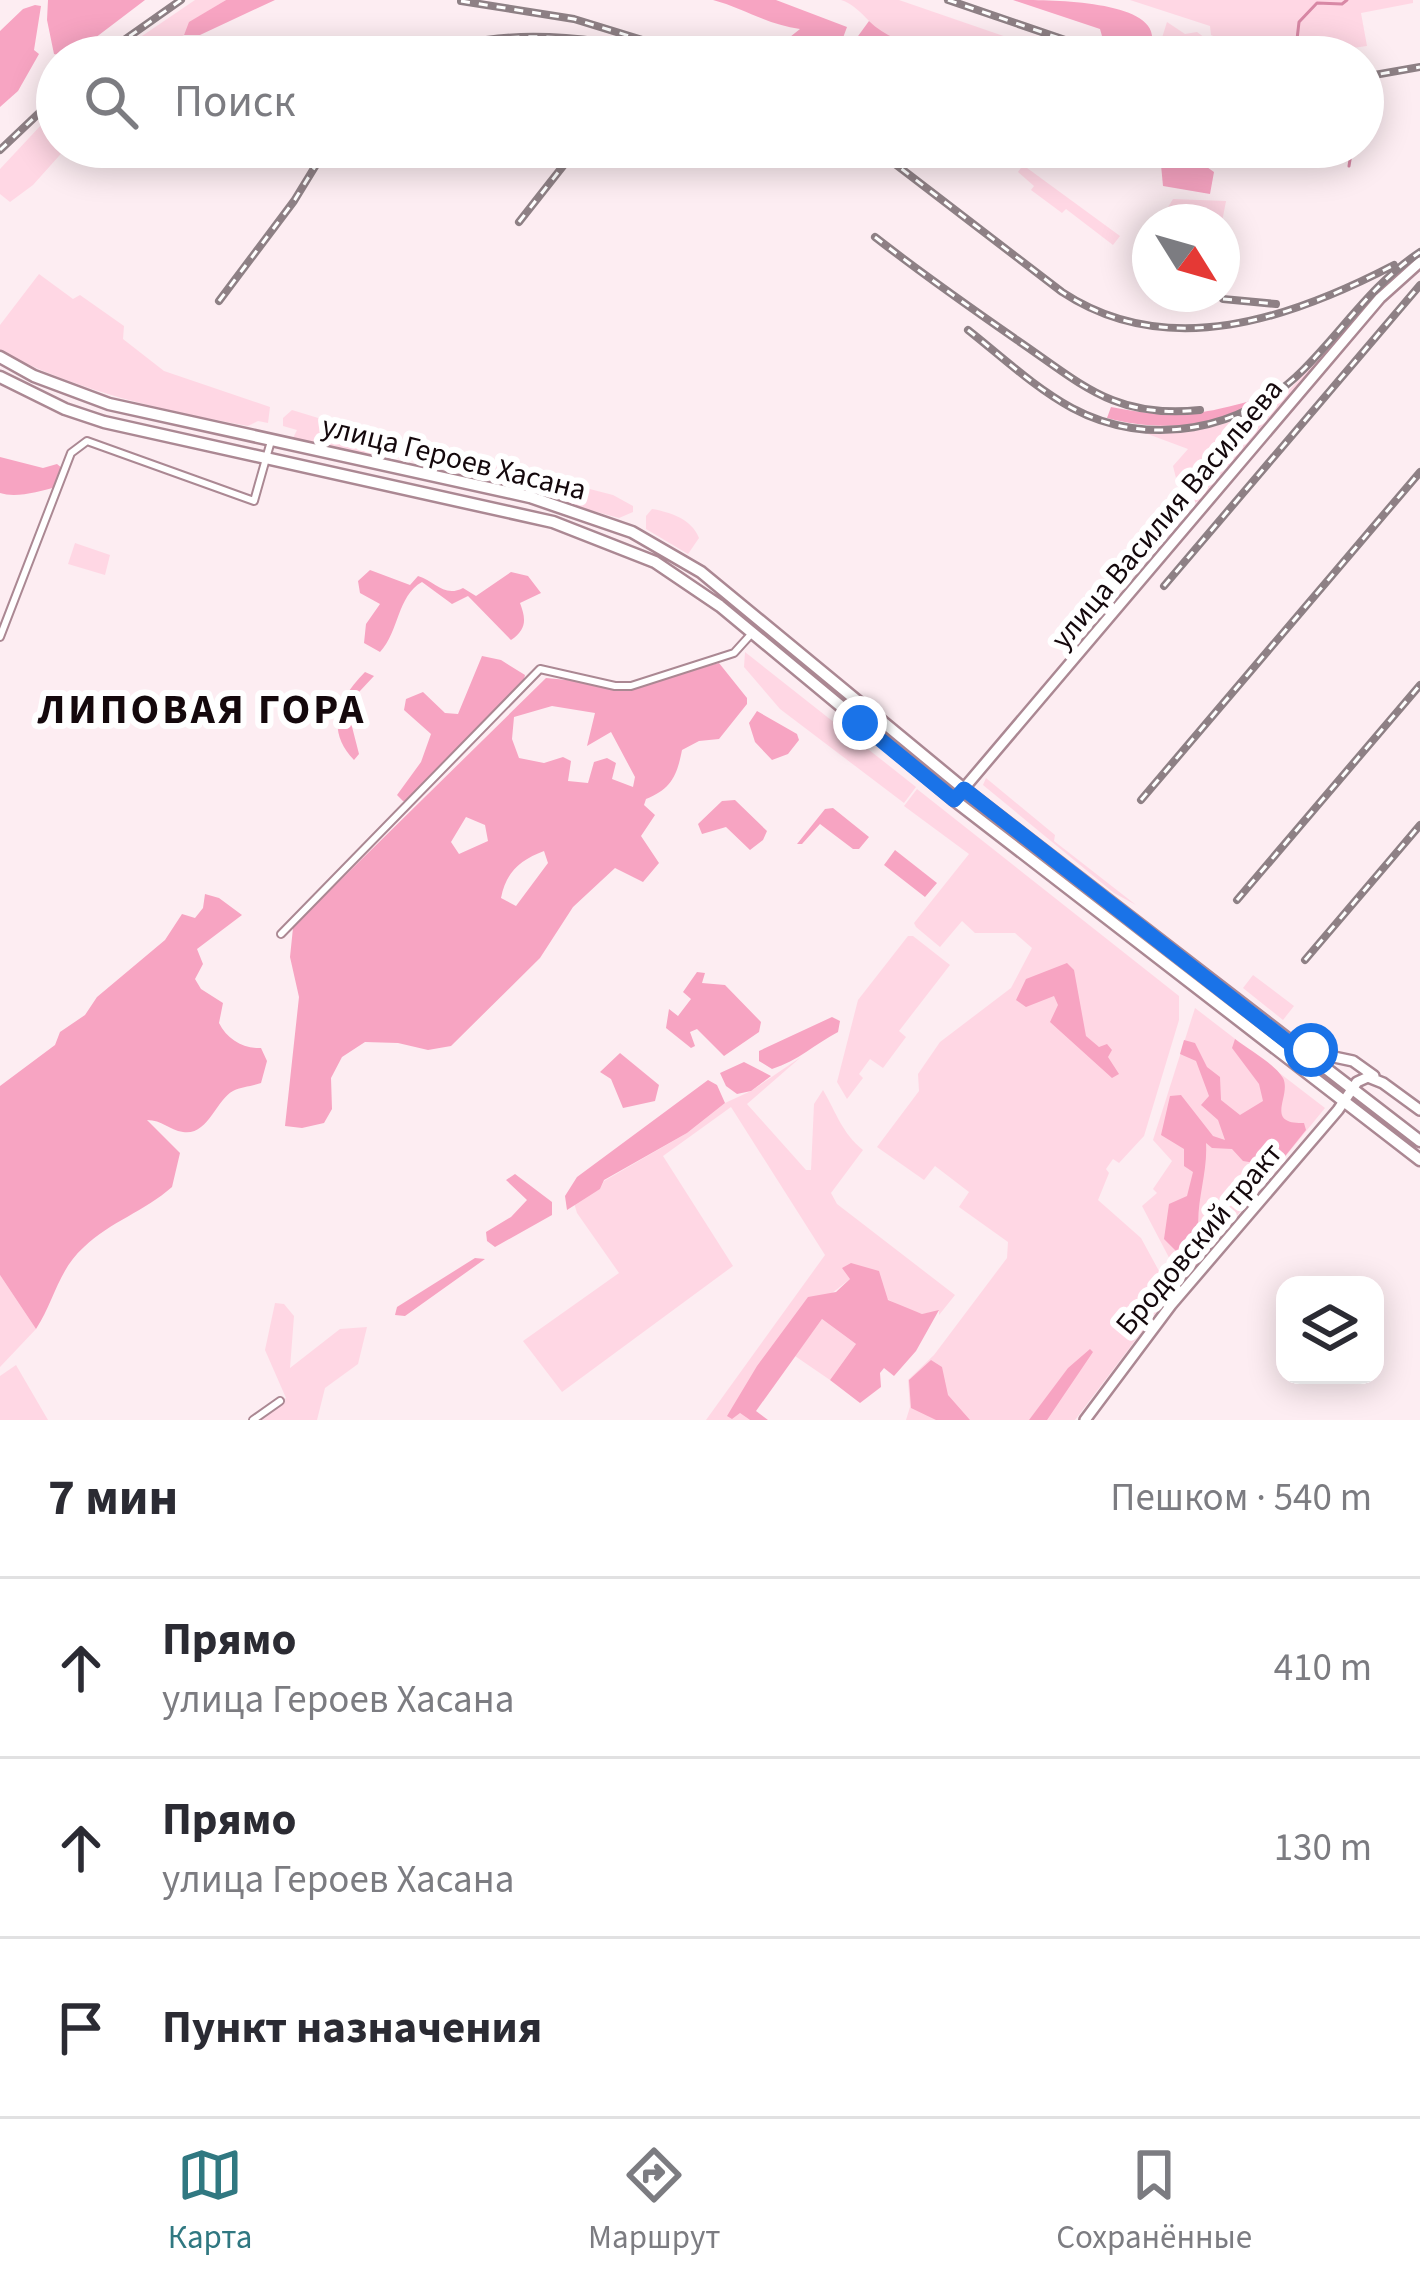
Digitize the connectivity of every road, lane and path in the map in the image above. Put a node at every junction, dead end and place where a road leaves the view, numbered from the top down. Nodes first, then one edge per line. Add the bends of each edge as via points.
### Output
1 (1420, 262) edge
2 (0, 357) edge
3 (0, 377) edge
4 (272, 439) junction
5 (268, 456) junction
6 (753, 632) junction
7 (0, 637) edge
8 (964, 789) junction
9 (954, 800) junction
10 (281, 934) dead end
11 (1298, 1050) junction
12 (1383, 1083) junction
13 (1351, 1090) junction
14 (1343, 1103) junction
15 (1420, 1110) edge
16 (1420, 1141) edge
17 (1420, 1160) edge
18 (280, 1401) dead end
19 (253, 1420) edge
20 (1085, 1420) edge

1 - 8 main road, улица Василия Васильева via 1380,298
2 - 4 main road, улица Героев Хасана via 109,404
3 - 5 main road, улица Героев Хасана via 104,422
4 - 5 street
4 - 8 main road, улица Героев Хасана via 561,506 665,548
5 - 6 main road, улица Героев Хасана via 581,530 682,578
5 - 7 street via 254,501 80,443
6 - 9 main road, улица Героев Хасана
6 - 10 street via 734,653 632,686 540,669
8 - 9 main road, улица Василия Васильева
8 - 11 main road, улица Героев Хасана
9 - 14 main road, улица Героев Хасана
11 - 12 main road via 1353,1061
11 - 13 main road, улица Героев Хасана
12 - 13 main road via 1362,1078
12 - 15 main road
13 - 14 main road, Бродовский тракт
13 - 16 main road, улица Героев Хасана
14 - 17 main road, улица Героев Хасана
14 - 20 main road, Бродовский тракт
18 - 19 street

